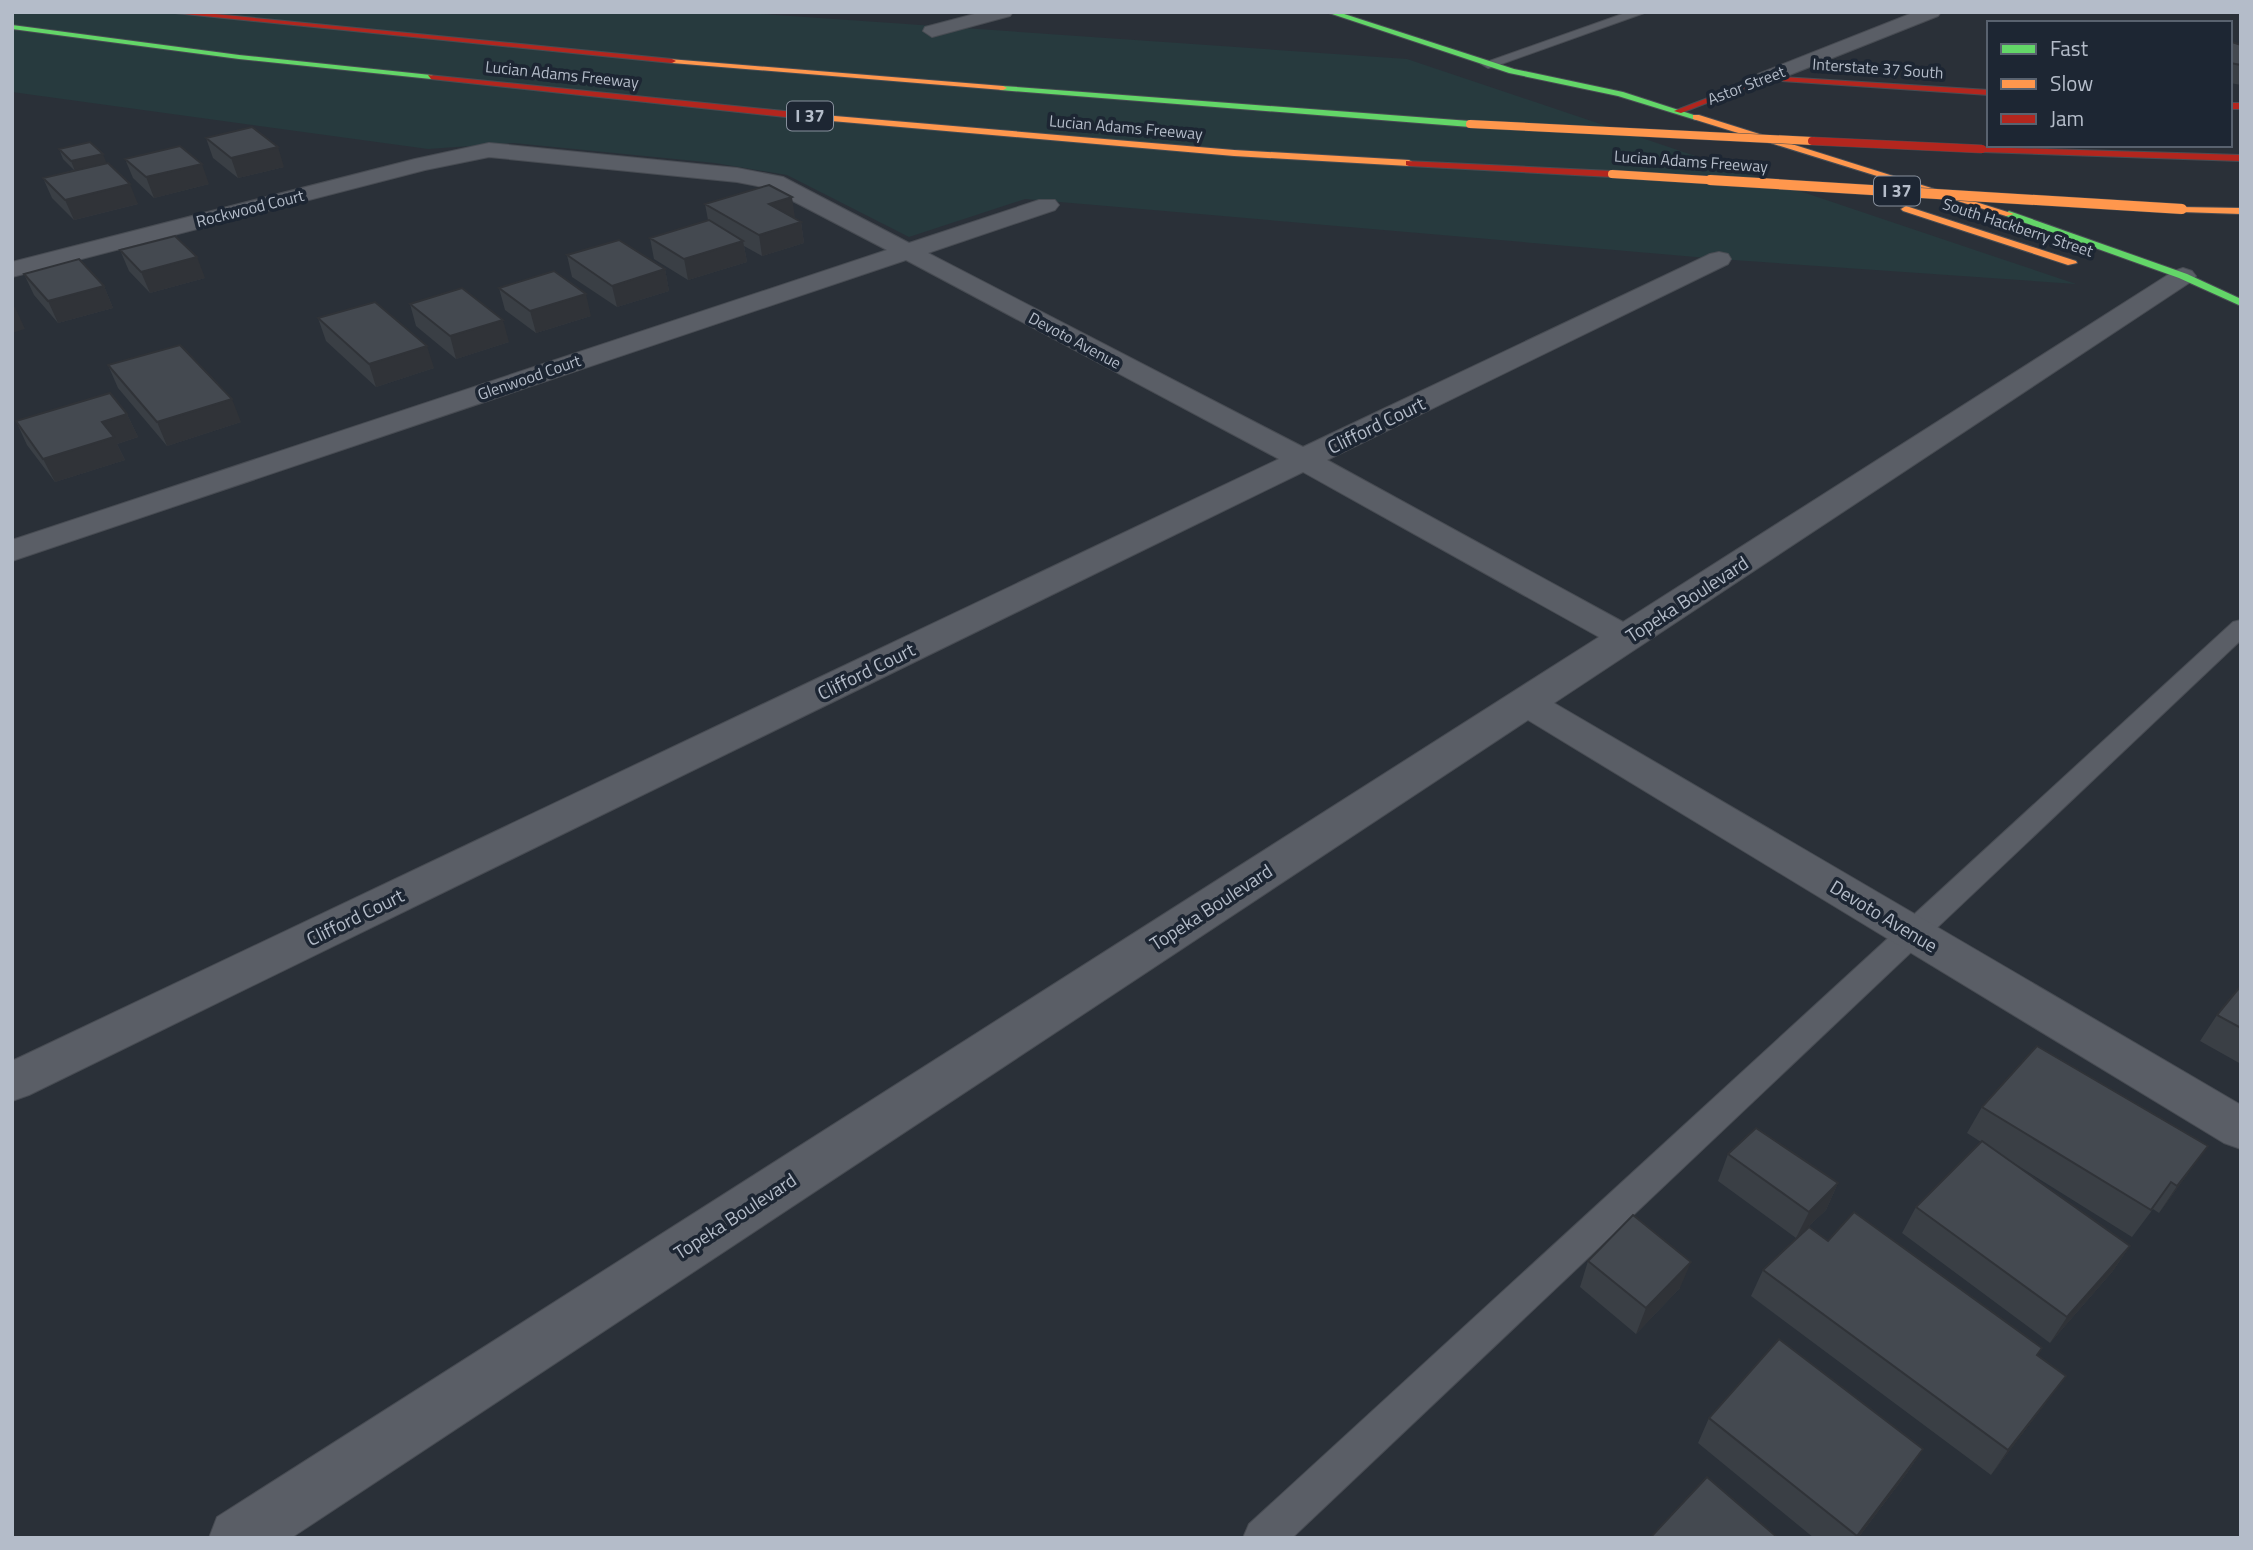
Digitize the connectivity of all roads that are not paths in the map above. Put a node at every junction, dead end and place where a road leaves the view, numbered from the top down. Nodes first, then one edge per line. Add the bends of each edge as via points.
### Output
1 (169, 12) edge
2 (1004, 12) edge
3 (1641, 12) edge
4 (1932, 12) edge
5 (1344, 14) edge
6 (12, 27) edge
7 (932, 31) dead end
8 (1488, 64) junction
9 (1512, 71) junction
10 (1765, 78) junction
11 (1987, 93) edge
12 (1574, 100) dead end
13 (1678, 111) junction
14 (1612, 114) dead end
15 (489, 150) joint
16 (1731, 153) dead end
17 (2241, 157) edge
18 (1770, 166) dead end
19 (1047, 205) dead end
20 (2241, 211) edge
21 (905, 251) junction
22 (1719, 259) dead end
23 (2084, 267) dead end
24 (12, 270) edge
25 (2159, 283) junction
26 (2241, 305) edge
27 (1304, 460) junction
28 (12, 551) edge
29 (2241, 627) edge
30 (1627, 638) junction
31 (1527, 703) junction
32 (1913, 933) junction
33 (12, 1082) edge
34 (2241, 1129) edge
35 (238, 1538) edge
36 (1263, 1538) edge

1 - 17 main road, Lucian Adams Freeway / I 37, bridge via 896,81 1470,124
2 - 7 street
3 - 8 lane
4 - 10 street, Astor Street
5 - 8 main road, South Hackberry Street
6 - 20 main road, Lucian Adams Freeway / I 37, bridge via 239,57 914,127 1221,152
8 - 9 main road, South Hackberry Street
9 - 12 main road, South Hackberry Street
9 - 13 main road, South Hackberry Street
10 - 11 main road, Interstate 37 South
10 - 13 main road, Astor Street
13 - 25 main road, South Hackberry Street via 2010,214
14 - 16 main road
15 - 21 street, Devoto Avenue via 775,182
15 - 24 street, Rockwood Court
18 - 23 main road, South Hackberry Street
19 - 21 street, Glenwood Court
21 - 27 street, Devoto Avenue
21 - 28 street, Glenwood Court
22 - 27 street, Clifford Court
25 - 26 main road, South Hackberry Street
25 - 26 main road, South Hackberry Street
25 - 30 street, Topeka Boulevard
27 - 30 street, Devoto Avenue
27 - 33 street, Clifford Court
29 - 32 lane
30 - 31 street, Topeka Boulevard
31 - 32 street, Devoto Avenue
31 - 35 street, Topeka Boulevard
32 - 34 street, Devoto Avenue
32 - 36 lane

